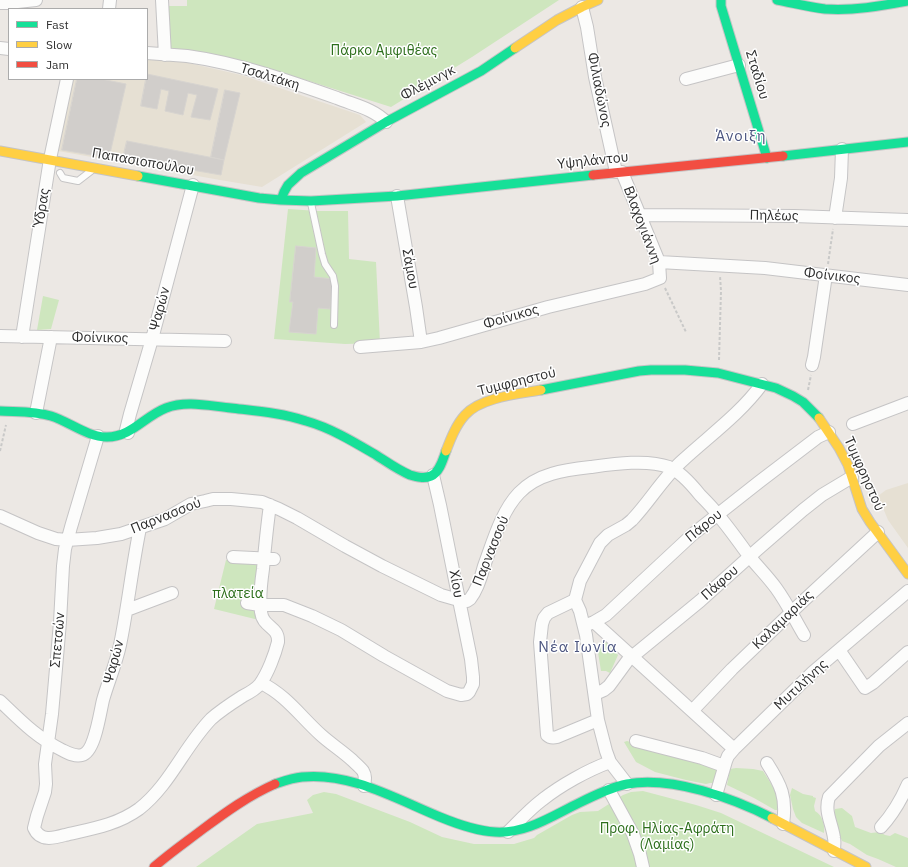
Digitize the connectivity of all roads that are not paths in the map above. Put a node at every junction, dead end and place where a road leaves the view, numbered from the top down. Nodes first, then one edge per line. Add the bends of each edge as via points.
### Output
1 (36, 0) edge
2 (162, 0) edge
3 (598, 0) edge
4 (721, 0) edge
5 (777, 0) edge
6 (908, 1) edge
7 (0, 3) edge
8 (582, 7) junction
9 (148, 53) edge
10 (165, 55) junction
11 (739, 65) junction
12 (686, 78) dead end
13 (67, 80) edge
14 (386, 122) junction
15 (908, 142) edge
16 (0, 150) edge
17 (842, 150) junction
18 (767, 158) junction
19 (50, 160) junction
20 (96, 168) junction
21 (619, 172) junction
22 (60, 173) dead end
23 (193, 185) junction
24 (397, 196) junction
25 (281, 200) junction
26 (311, 201) junction
27 (640, 215) junction
28 (835, 218) junction
29 (908, 220) edge
30 (659, 262) junction
31 (826, 275) junction
32 (660, 278) joint
33 (908, 285) edge
34 (334, 325) dead end
35 (0, 336) edge
36 (22, 337) junction
37 (51, 337) junction
38 (152, 339) junction
39 (225, 341) dead end
40 (421, 342) junction
41 (360, 347) dead end
42 (812, 365) road end
43 (762, 384) junction
44 (908, 403) edge
45 (4, 411) edge
46 (36, 413) junction
47 (853, 424) dead end
48 (131, 431) junction
49 (829, 432) junction
50 (98, 436) junction
51 (674, 469) junction
52 (433, 475) junction
53 (852, 477) junction
54 (270, 505) junction
55 (718, 514) junction
56 (0, 516) edge
57 (140, 528) junction
58 (878, 532) junction
59 (67, 540) junction
60 (750, 556) junction
61 (233, 557) dead end
62 (269, 558) junction
63 (908, 574) edge
64 (908, 591) edge
65 (172, 593) dead end
66 (459, 600) junction
67 (575, 600) junction
68 (247, 603) dead end
69 (260, 605) junction
70 (126, 610) junction
71 (791, 612) junction
72 (589, 624) junction
73 (804, 635) dead end
74 (839, 650) junction
75 (908, 652) edge
76 (633, 656) junction
77 (261, 683) junction
78 (594, 694) junction
79 (0, 701) edge
80 (692, 711) junction
81 (598, 720) junction
82 (908, 722) edge
83 (636, 741) dead end
84 (48, 743) junction
85 (734, 749) junction
86 (610, 762) junction
87 (767, 762) dead end
88 (724, 766) junction
89 (627, 784) junction
90 (908, 784) edge
91 (364, 786) junction
92 (609, 790) junction
93 (716, 795) junction
94 (783, 824) junction
95 (881, 827) dead end
96 (508, 832) junction
97 (834, 851) junction
98 (154, 867) edge
99 (643, 867) edge
100 (866, 867) edge

1 - 7 street
2 - 10 street
3 - 8 main road, Φλέμινγκ
4 - 11 main road, Σταδίου
5 - 6 main road via 828,9 870,7
8 - 14 main road, Φλέμινγκ via 481,71
8 - 21 street, Φιλιαδώνος via 595,77
9 - 10 street, Τσαλτάκη
10 - 14 street, Τσαλτάκη via 192,57 251,70 370,111
11 - 12 street
11 - 18 main road, Σταδίου
13 - 19 street, Ύδρας
14 - 25 main road, Φλέμινγκ via 301,173 285,188
15 - 17 main road, Υψηλάντου
16 - 19 main road, Παπασιοπούλου
17 - 18 main road, Υψηλάντου
17 - 28 street
18 - 21 main road, Υψηλάντου
19 - 20 main road, Παπασιοπούλου
19 - 36 street, Ύδρας
20 - 22 lane via 78,181 63,178
20 - 23 main road, Παπασιοπούλου
21 - 24 main road, Υψηλάντου
21 - 27 street, Βλαχογιάννη
23 - 25 main road, Παπασιοπούλου
23 - 38 street, Ψαρών
24 - 26 main road, Υψηλάντου
24 - 40 street, Σάμου
25 - 26 main road, Υψηλάντου
26 - 34 lane via 322,254 335,286
27 - 28 street, Πηλέως
27 - 30 street, Βλαχογιάννη
28 - 29 street, Πηλέως
30 - 31 street, Φοίνικος via 765,268
30 - 32 street, Βλαχογιάννη
31 - 33 street, Φοίνικος
31 - 42 street
32 - 40 street, Φοίνικος
35 - 36 street, Φοίνικος
36 - 37 street, Φοίνικος
37 - 38 street, Φοίνικος
37 - 46 street
38 - 39 street, Φοίνικος
38 - 48 street, Ψαρών via 126,430
40 - 41 street, Φοίνικος
43 - 49 main road, Τυμφρηστού via 803,402
43 - 51 street via 755,394
43 - 52 main road, Τυμφρηστού via 718,373 651,370 503,397 473,408 464,416 441,465
44 - 47 street
45 - 46 main road
46 - 50 main road via 50,416
48 - 50 main road via 116,437
48 - 52 main road via 159,411 181,404 279,414 328,429 413,476
49 - 53 main road, Τυμφρηστού via 844,456
49 - 55 street, Πάρου
50 - 59 street, Σπετσών
51 - 55 street, Παρνασσού
51 - 66 street, Παρνασσού via 653,464 603,465 555,472 536,479 517,495 506,511 473,595 467,601
51 - 67 street via 632,520 600,543 580,581
52 - 66 street, Χίου
53 - 58 main road, Τυμφρηστού via 862,508
53 - 60 street, Πάφου via 822,495
54 - 57 street, Παρνασσού via 245,500 205,500
54 - 62 street
54 - 66 street, Παρνασσού via 382,566 441,595
55 - 60 street, Παρνασσού
55 - 72 street, Πάρου via 606,615
56 - 59 street, Παρνασσού via 38,533
57 - 59 street, Παρνασσού via 97,538
57 - 70 street, Ψαρών
58 - 63 main road, Τυμφρηστού
58 - 71 street, Καλαμαριάς
59 - 84 street, Σπετσών
60 - 71 street, Παρνασσού via 777,589
60 - 76 street, Πάφου
61 - 62 street
62 - 69 street
64 - 74 street, Μυτιλήνης
65 - 70 street
66 - 69 street, Χίου via 473,670 473,684 467,694 461,695 447,691 312,616 284,605
67 - 72 street
67 - 81 street via 548,613 542,624 540,642 547,735 557,737
68 - 69 street
69 - 77 street via 263,620 275,631 278,638
70 - 84 street, Ψαρών via 119,647 89,751 76,755
71 - 73 street, Παρνασσού
71 - 80 street, Καλαμαριάς
72 - 76 street
72 - 78 street via 588,645
74 - 75 street via 865,688
74 - 85 street, Μυτιλήνης
76 - 78 street, Πάφου via 609,686
76 - 80 street
77 - 84 street, Σπετσών via 211,720 162,786 138,809 103,827 48,839 43,838 34,828 45,792
77 - 91 street via 283,697 321,735 357,764 365,776
78 - 81 street
79 - 84 street
80 - 85 street
81 - 86 street
82 - 97 street via 829,797 827,811 835,840
83 - 88 street
85 - 88 street, Μυτιλήνης
86 - 89 street
86 - 96 street via 542,800
87 - 94 street via 781,787 785,812
88 - 93 street, Μυτιλήνης
89 - 92 main road
89 - 93 main road via 666,784
90 - 95 street
91 - 96 main road via 470,828
91 - 98 main road via 339,779 313,777 275,784 242,801
92 - 96 main road via 535,824
92 - 99 street via 633,834
93 - 94 main road via 744,804
94 - 97 main road
97 - 100 main road

